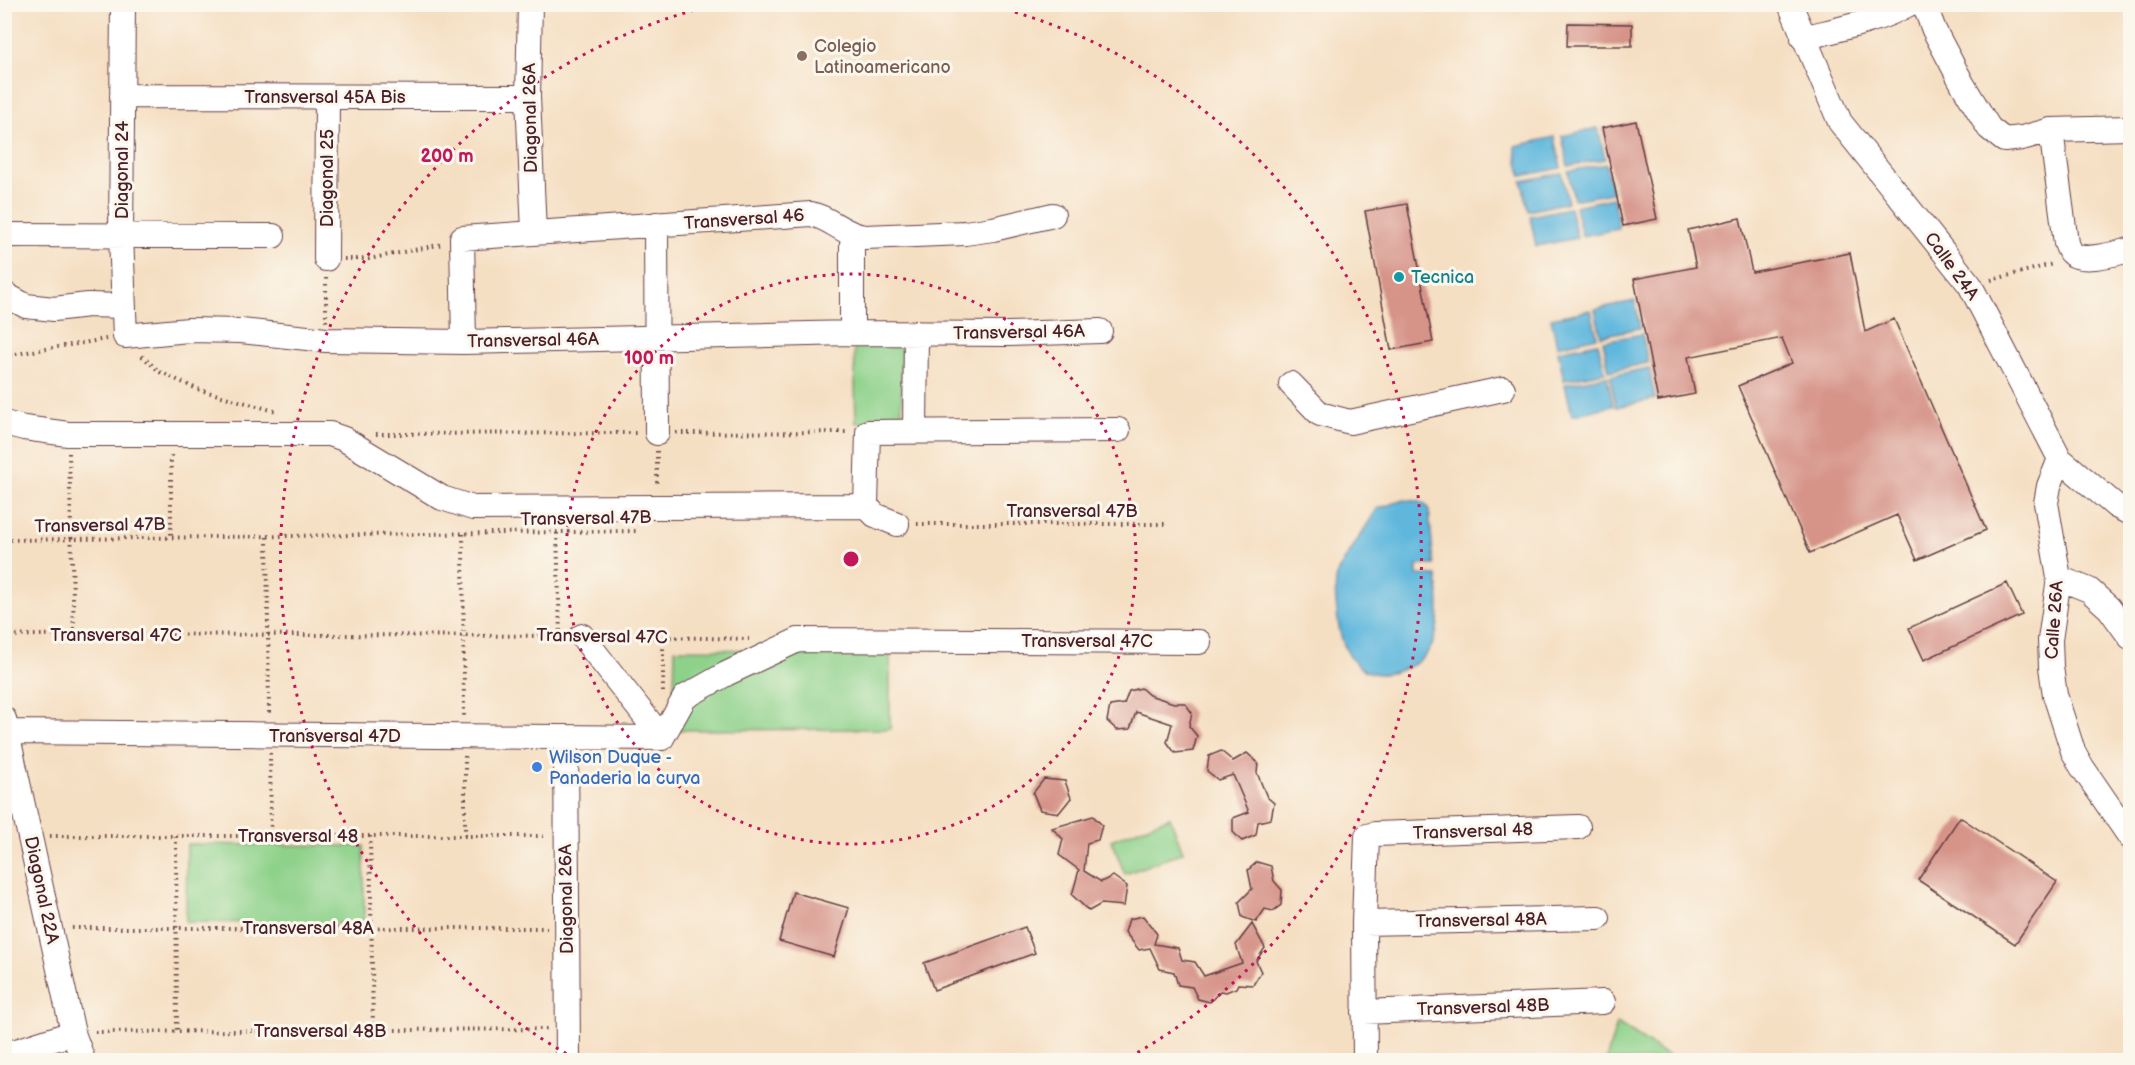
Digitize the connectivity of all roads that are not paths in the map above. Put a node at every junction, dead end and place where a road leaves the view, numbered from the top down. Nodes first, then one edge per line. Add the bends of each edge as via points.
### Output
1 (123, 4) edge
2 (530, 4) edge
3 (1790, 4) edge
4 (1909, 4) edge
5 (1924, 4) edge
6 (1803, 38) junction
7 (122, 96) junction
8 (327, 97) junction
9 (528, 97) junction
10 (2130, 128) edge
11 (2051, 130) junction
12 (1053, 215) dead end
13 (656, 224) junction
14 (534, 232) junction
15 (4, 235) edge
16 (121, 235) junction
17 (273, 236) dead end
18 (852, 236) junction
19 (2130, 250) edge
20 (326, 259) road end
21 (4, 294) edge
22 (123, 306) junction
23 (1101, 331) dead end
24 (852, 333) junction
25 (916, 333) junction
26 (125, 336) joint
27 (656, 337) junction
28 (464, 342) junction
29 (1291, 384) dead end
30 (1503, 389) dead end
31 (4, 423) edge
32 (1118, 430) dead end
33 (915, 431) junction
34 (657, 433) road end
35 (2060, 459) junction
36 (866, 506) junction
37 (2130, 513) edge
38 (897, 524) road end
39 (2059, 578) junction
40 (571, 636) road end
41 (2130, 637) edge
42 (1199, 642) dead end
43 (6, 725) edge
44 (566, 737) junction
45 (663, 738) junction
46 (1578, 827) dead end
47 (2130, 837) edge
48 (1598, 918) dead end
49 (1364, 923) junction
50 (1603, 1002) dead end
51 (1364, 1012) junction
52 (73, 1033) junction
53 (4, 1055) edge
54 (83, 1060) edge
55 (568, 1060) edge
56 (1365, 1060) edge

1 - 7 street, Diagonal 24
2 - 9 street, Diagonal 26A
3 - 6 street, Calle 24A
4 - 6 street via 1876,19
5 - 11 street via 1989,128 2004,140
6 - 35 street, Calle 24A via 1840,122 1970,285
7 - 8 street, Transversal 45A Bis
7 - 16 street, Diagonal 24
8 - 9 street, Transversal 45A Bis
8 - 20 street, Diagonal 25
9 - 14 street, Diagonal 26A
10 - 11 street
11 - 19 street via 2066,243 2071,253 2088,258
12 - 18 street via 965,233
13 - 14 street, Transversal 46
13 - 18 street, Transversal 46 via 811,214
13 - 27 street
14 - 28 street, Transversal 46 via 462,238
15 - 16 street
16 - 17 street
16 - 22 street, Diagonal 24
18 - 24 street
21 - 22 street via 26,306 45,308
22 - 26 street, Diagonal 24
23 - 25 street, Transversal 46A
24 - 25 street, Transversal 46A
24 - 27 street, Transversal 46A
25 - 33 street
26 - 28 street, Transversal 46A via 189,330 326,340
27 - 28 street, Transversal 46A
27 - 34 street
29 - 30 street via 1320,414 1350,422
31 - 36 street via 68,434 330,434 442,498 473,508
32 - 33 street
33 - 36 street via 868,432
35 - 37 street, Calle 24A via 2116,506
35 - 39 street, Calle 26A via 2046,503
36 - 38 street via 875,515
39 - 41 street via 2089,590 2109,608
39 - 47 street, Calle 26A via 2050,640 2055,695 2073,751
40 - 45 street
42 - 45 street, Transversal 47C via 798,640 685,697
43 - 44 street, Transversal 47D via 270,735
43 - 52 street, Diagonal 22A
44 - 45 street, Transversal 47D
44 - 55 street, Diagonal 26A
46 - 49 street, Transversal 48 via 1367,836
48 - 49 street, Transversal 48A
49 - 51 street
50 - 51 street, Transversal 48B
51 - 56 street
52 - 53 street
52 - 54 street, Diagonal 22A

